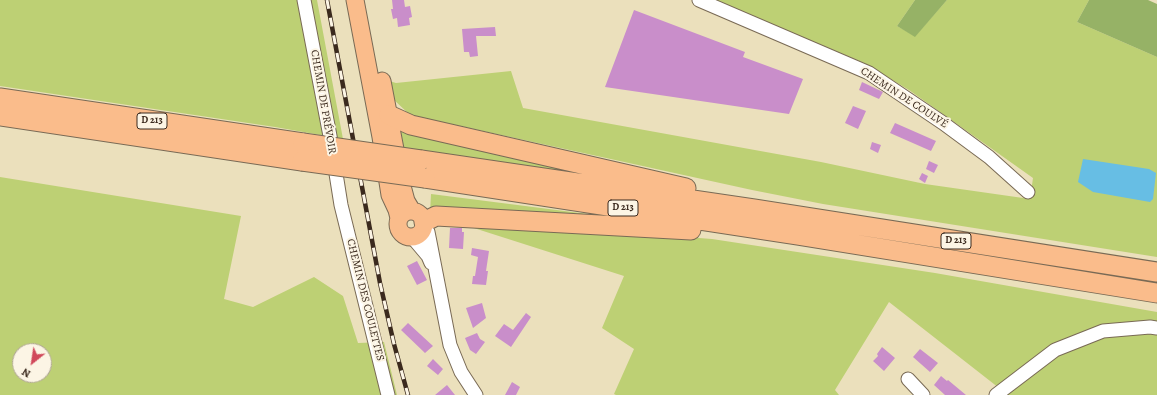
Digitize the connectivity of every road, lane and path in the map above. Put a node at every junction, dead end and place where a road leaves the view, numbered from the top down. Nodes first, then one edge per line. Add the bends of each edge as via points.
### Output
1 (304, 0) edge
2 (355, 0) edge
3 (366, 0) edge
4 (700, 0) edge
5 (0, 98) edge
6 (389, 115) junction
7 (0, 116) edge
8 (303, 152) junction
9 (423, 169) junction
10 (1028, 192) dead end
11 (341, 205) joint
12 (754, 209) junction
13 (414, 223) junction
14 (821, 239) junction
15 (1157, 272) edge
16 (1157, 293) edge
17 (1157, 328) edge
18 (908, 379) dead end
19 (388, 395) edge
20 (476, 395) edge
21 (923, 395) edge
22 (996, 395) edge

1 - 11 street, CHEMIN DE PRÉVOIR
2 - 13 main road via 390,195
3 - 6 main road
4 - 10 street, CHEMIN DE COULVÉ via 869,73 989,157
5 - 8 highway, D 213
6 - 12 highway via 411,125 735,199
6 - 13 main road via 404,194
7 - 8 highway, D 213
8 - 9 highway, D 213, bridge
9 - 12 highway, D 213
9 - 14 highway, D 213
11 - 19 street, CHEMIN DES COULETTES
12 - 15 highway, D 213
13 - 14 highway via 436,216 468,217 696,230 797,243
13 - 20 street via 436,274 450,345 461,372
14 - 16 highway, D 213
17 - 22 street via 1103,331 1055,350
18 - 21 street

